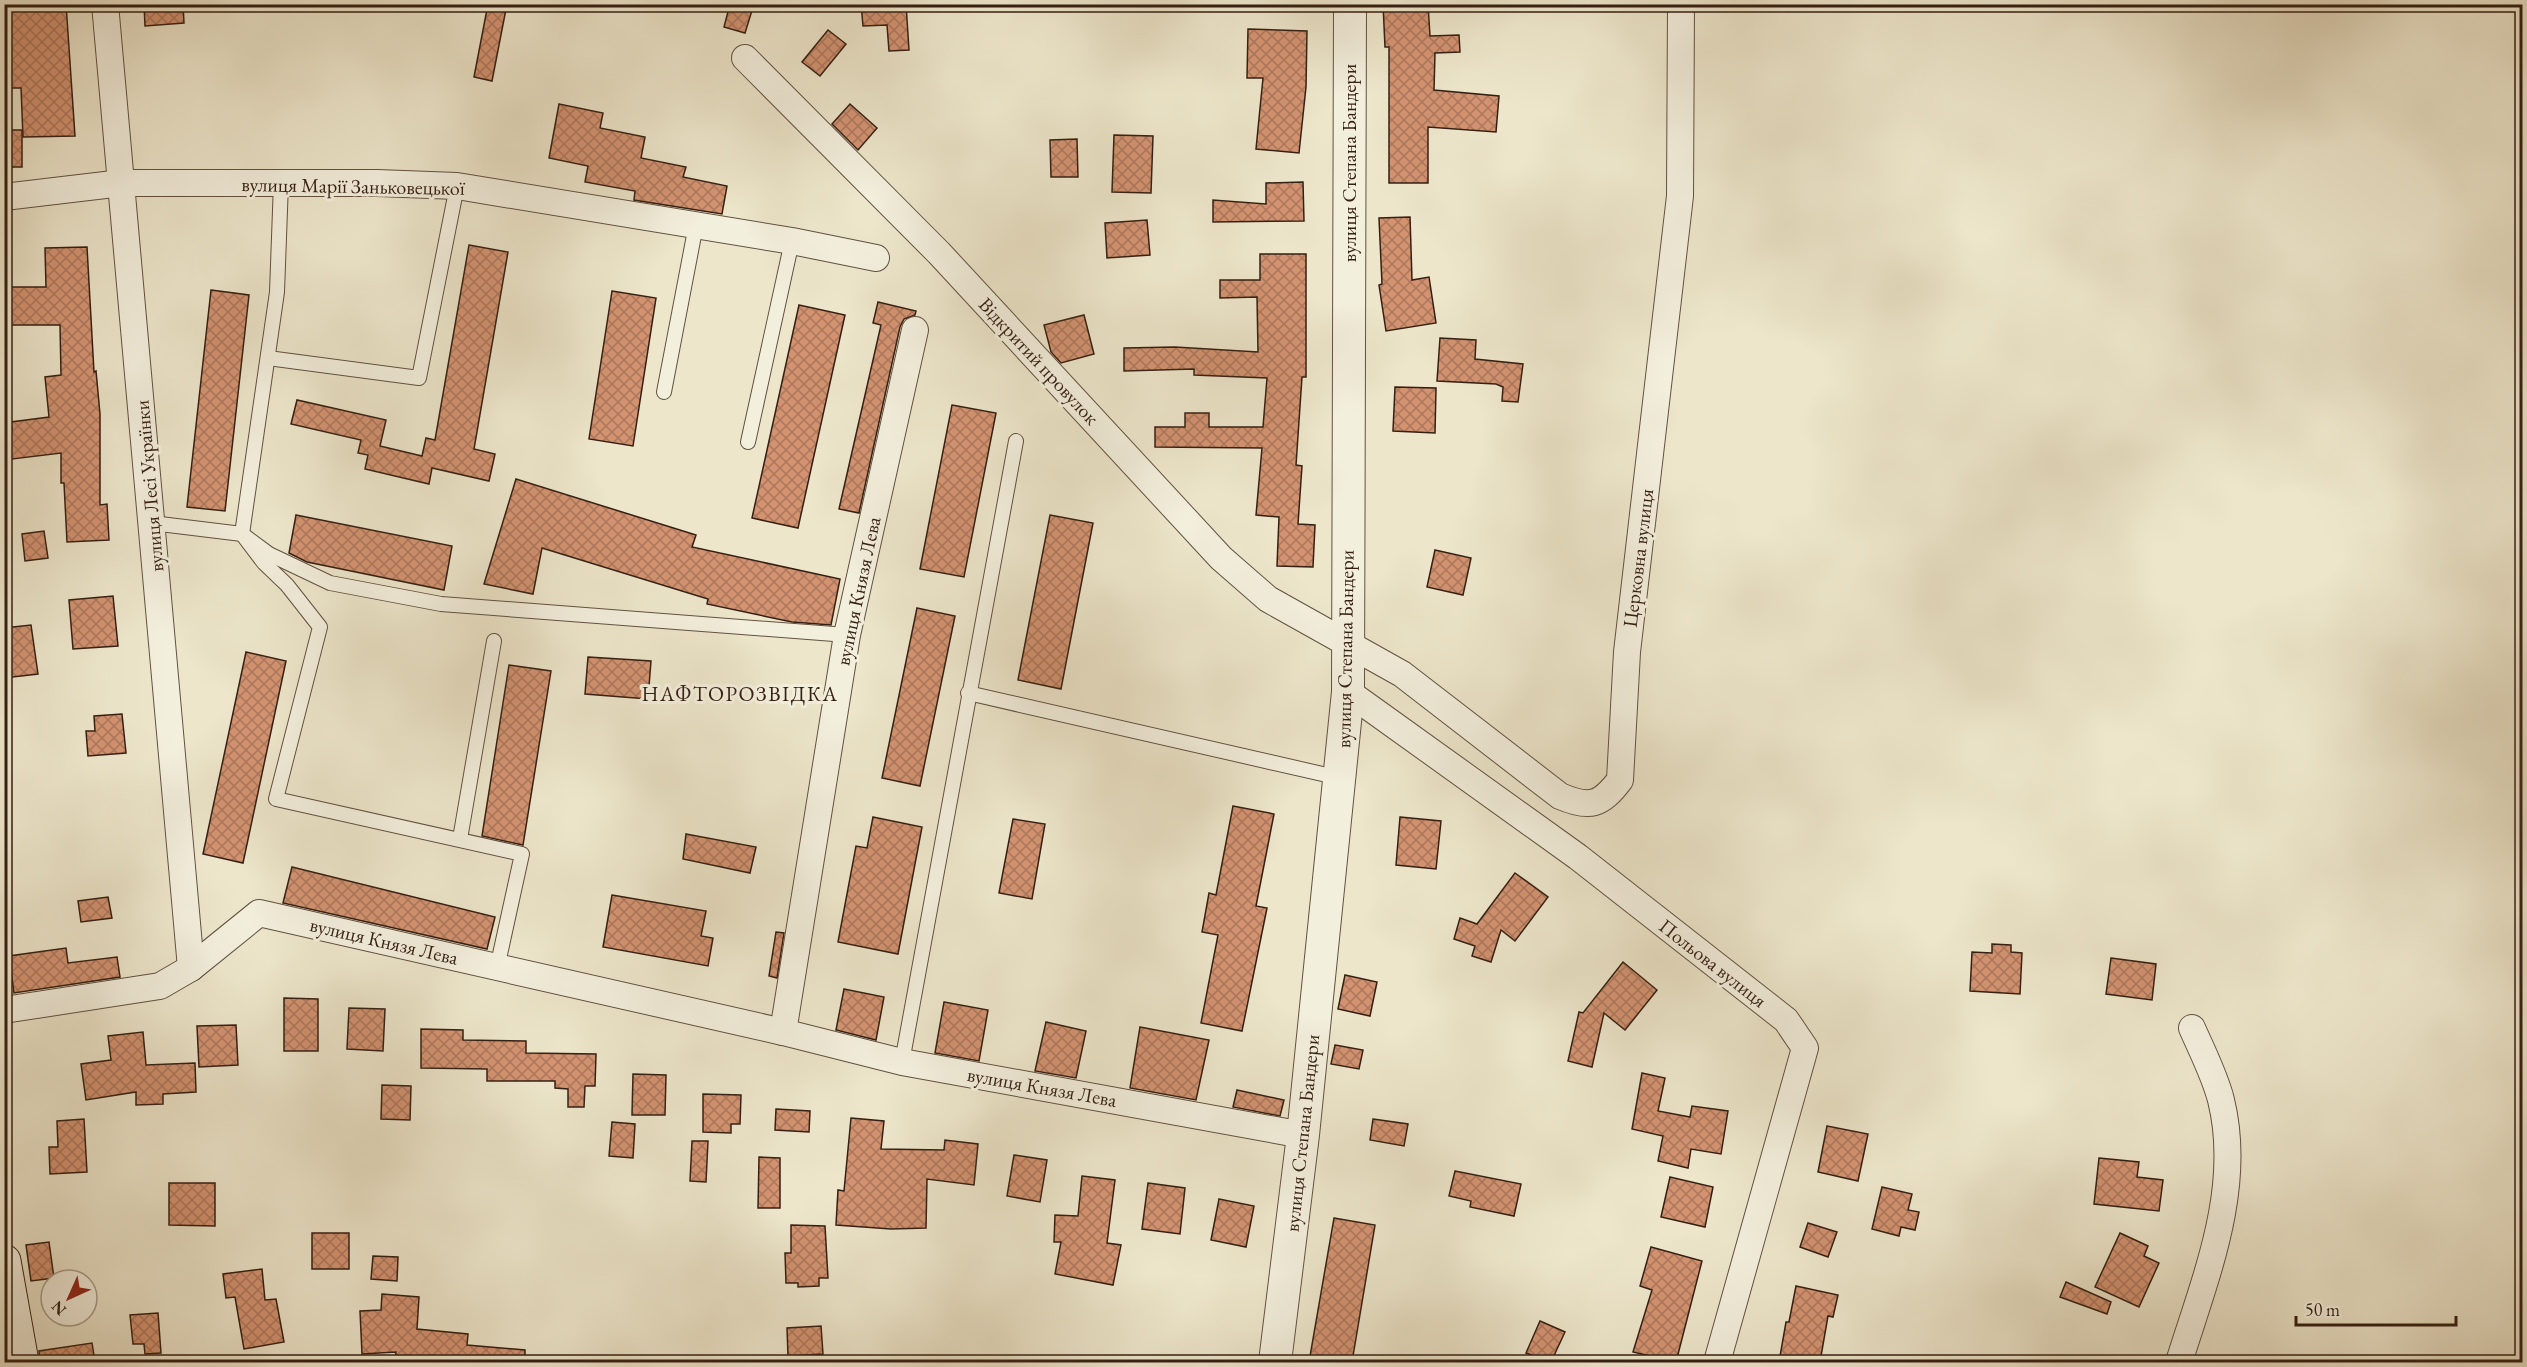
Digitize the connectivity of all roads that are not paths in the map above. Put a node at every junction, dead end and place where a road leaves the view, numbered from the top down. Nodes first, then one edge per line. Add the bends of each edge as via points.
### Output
1 (105, 4) edge
2 (1350, 4) edge
3 (1681, 4) edge
4 (745, 58) dead end
5 (122, 183) junction
6 (281, 183) junction
7 (458, 186) junction
8 (4, 197) edge
9 (696, 225) junction
10 (792, 241) junction
11 (876, 258) dead end
12 (915, 330) dead end
13 (268, 358) junction
14 (664, 392) dead end
15 (1016, 441) dead end
16 (748, 442) dead end
17 (152, 523) junction
18 (243, 534) junction
19 (848, 635) junction
20 (494, 641) dead end
21 (1347, 644) junction
22 (1348, 692) junction
23 (968, 693) junction
24 (1340, 777) junction
25 (460, 839) junction
26 (191, 968) junction
27 (498, 968) junction
28 (4, 1010) edge
29 (2192, 1028) dead end
30 (783, 1032) junction
31 (902, 1062) junction
32 (1303, 1135) junction
33 (4, 1261) edge
34 (22, 1362) edge
35 (1275, 1362) edge
36 (1717, 1362) edge
37 (2179, 1362) edge

1 - 5 street, вулиця Лесі Українки
2 - 21 street, вулиця Степана Бандери
3 - 21 street, Церковна вулиця via 1680,196 1627,652 1620,780 1608,796 1594,804 1576,803 1560,796 1402,674
4 - 21 street, Відкритий провулок via 939,253 1221,558 1268,599
5 - 6 street, вулиця Марії Заньковецької
5 - 8 street, вулиця Марії Заньковецької
5 - 17 street, вулиця Лесі Українки
6 - 7 street, вулиця Марії Заньковецької
6 - 13 lane via 278,292
7 - 9 street, вулиця Марії Заньковецької
7 - 13 lane via 419,378
9 - 10 street, вулиця Марії Заньковецької
9 - 14 lane
10 - 11 street, вулиця Марії Заньковецької
10 - 16 lane
12 - 19 street, вулиця Князя Лева
13 - 18 lane
15 - 23 lane
17 - 18 lane
17 - 26 street, вулиця Лесі Українки
18 - 19 lane via 269,554 330,583 441,604
18 - 25 lane via 320,627 276,799
19 - 30 street, вулиця Князя Лева
20 - 25 lane
21 - 22 street, вулиця Степана Бандери
22 - 24 street, вулиця Степана Бандери
22 - 36 street, Польова вулиця via 1578,857 1786,1020 1805,1048
23 - 24 lane
23 - 31 lane
24 - 32 street, вулиця Степана Бандери
25 - 27 lane via 522,854
26 - 27 street, вулиця Князя Лева via 259,913
26 - 28 street, вулиця Князя Лева via 160,986
27 - 30 street, вулиця Князя Лева
29 - 37 street via 2221,1100 2228,1159 2221,1226
30 - 31 street, вулиця Князя Лева
31 - 32 street, вулиця Князя Лева
32 - 35 street, вулиця Степана Бандери
33 - 34 main road

